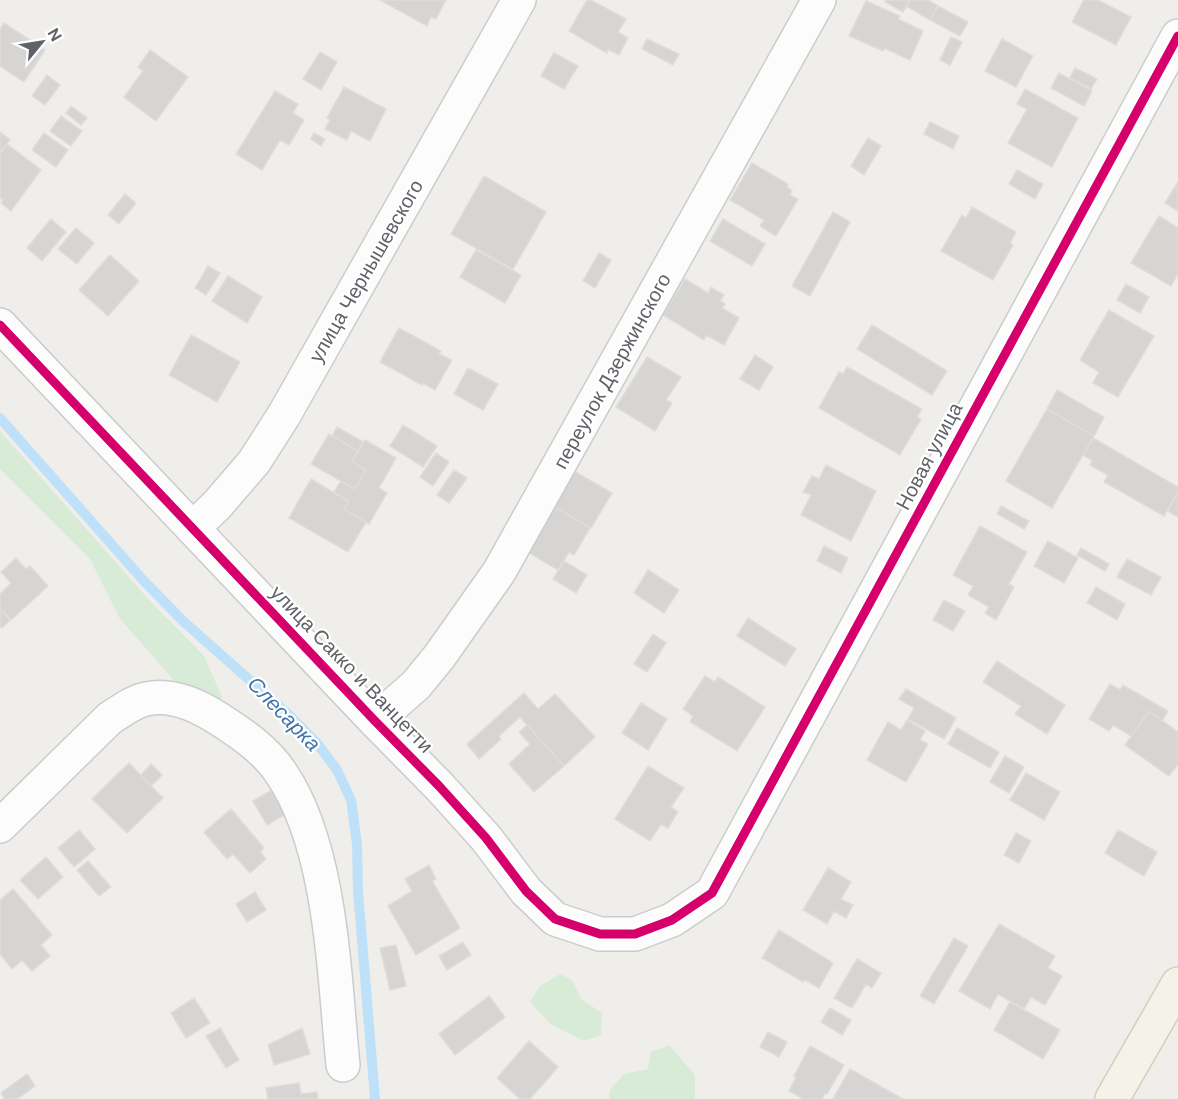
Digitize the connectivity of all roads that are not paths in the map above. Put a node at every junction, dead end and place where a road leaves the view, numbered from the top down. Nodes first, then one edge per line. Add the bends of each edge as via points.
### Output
1 (519, 0) edge
2 (819, 0) edge
3 (1178, 36) edge
4 (0, 325) edge
5 (193, 528) junction
6 (375, 721) junction
7 (0, 826) edge
8 (712, 893) joint
9 (1178, 984) edge
10 (343, 1065) dead end
11 (1112, 1099) edge

1 - 5 street, улица Чернышевского via 255,462
2 - 6 street, переулок Дзержинского via 499,572 440,657 416,685
3 - 8 street, Новая улица
4 - 5 street, улица Сакко и Ванцетти
5 - 6 street, улица Сакко и Ванцетти
6 - 8 street, улица Сакко и Ванцетти via 447,795 526,891 555,919 600,934 635,934 672,920
7 - 10 street via 110,718 129,706 146,699 168,698 212,714 259,748 280,771 309,828 332,951
9 - 11 main road

